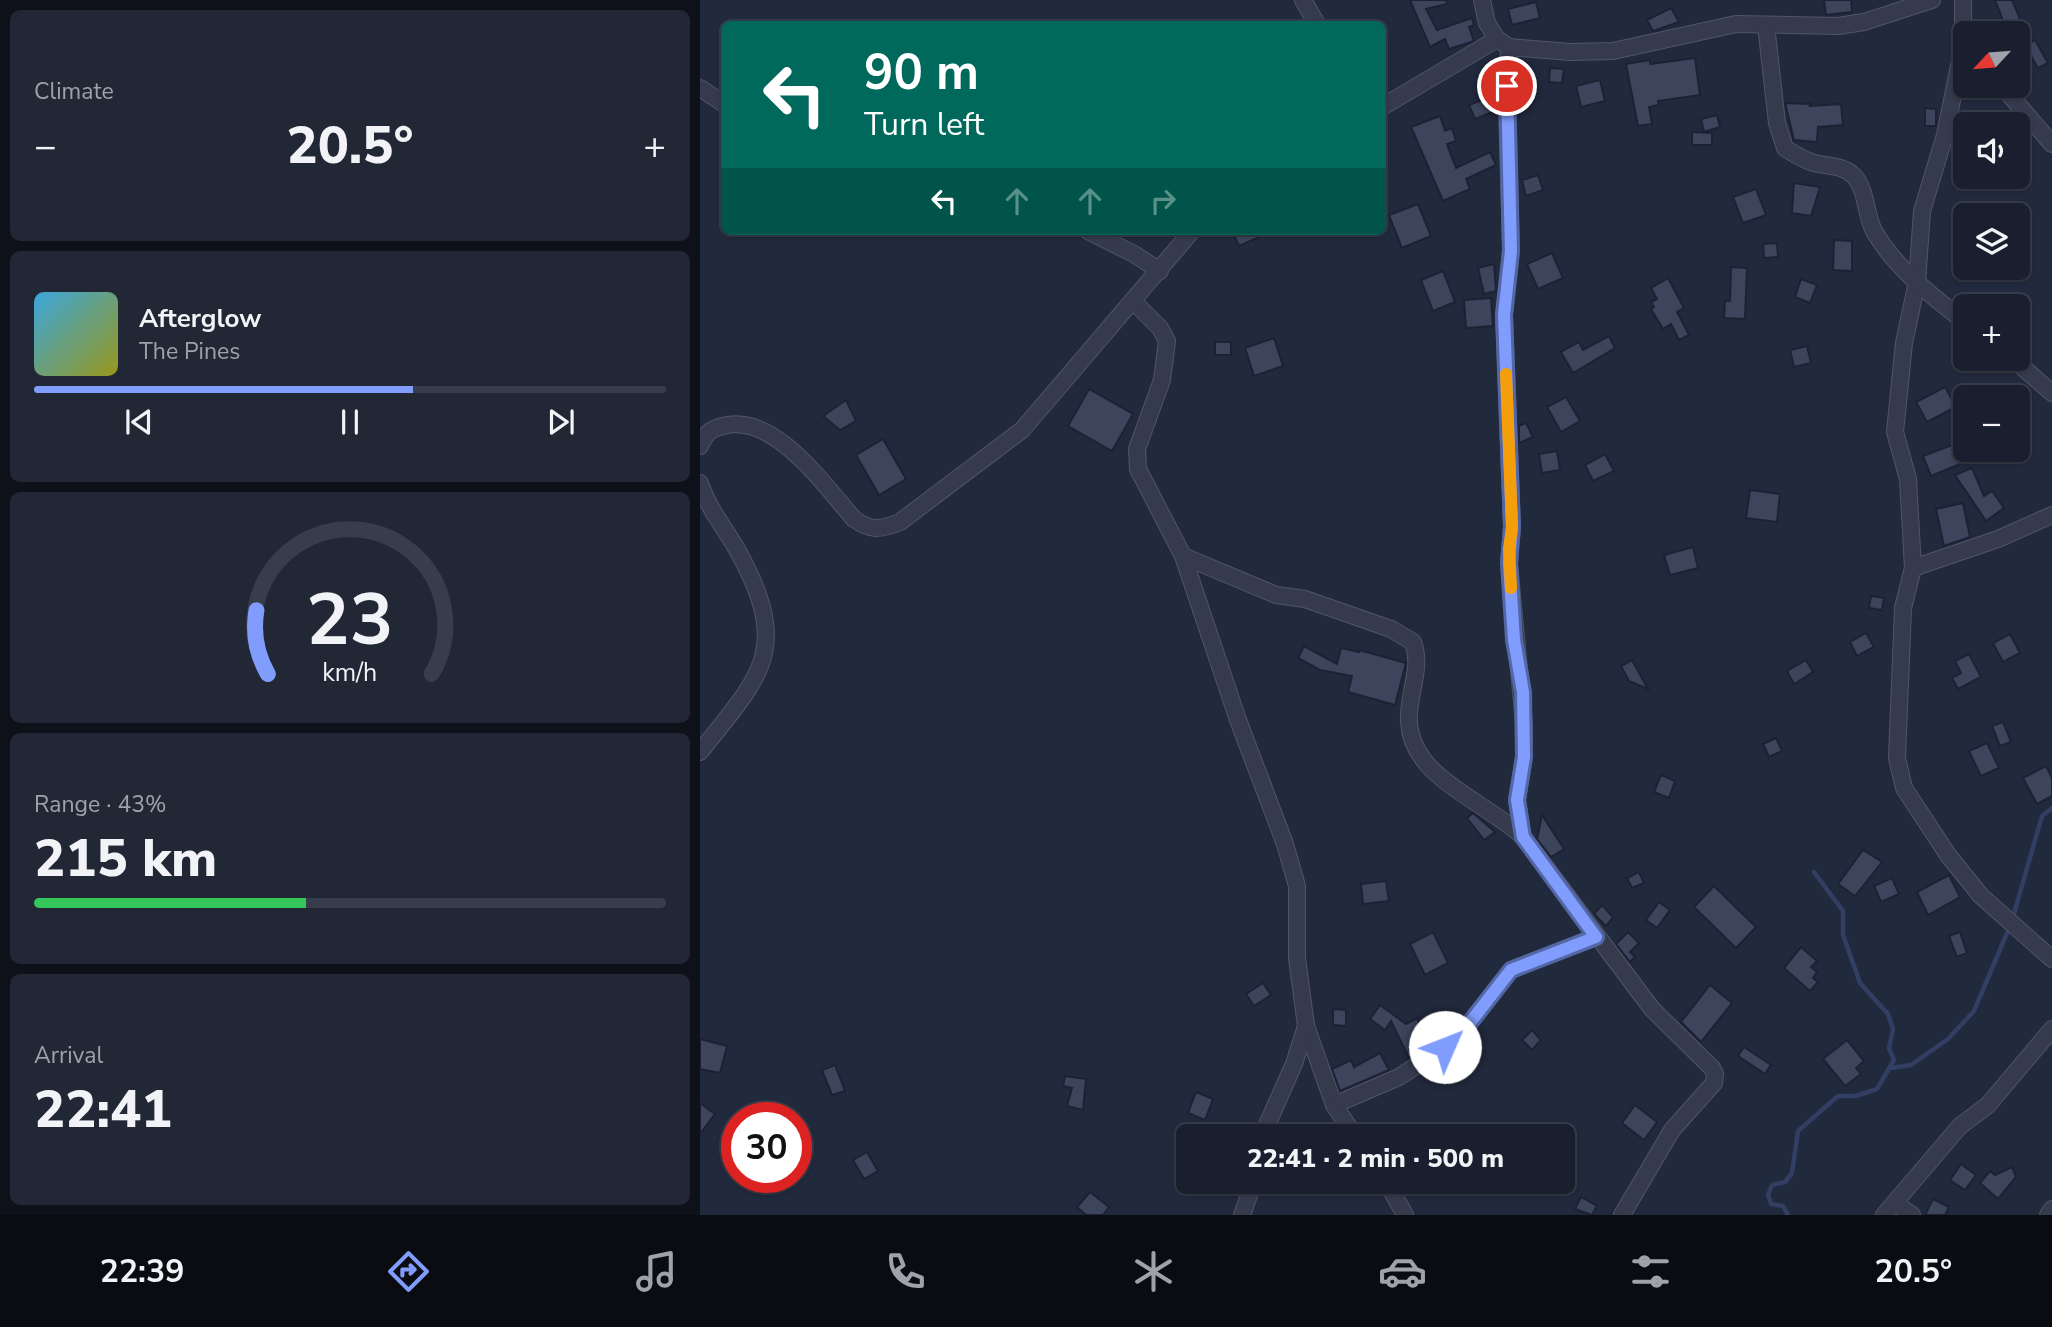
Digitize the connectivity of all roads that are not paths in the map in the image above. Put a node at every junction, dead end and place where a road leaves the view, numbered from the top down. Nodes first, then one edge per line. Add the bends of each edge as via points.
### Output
1 (1303, 0) edge
2 (1482, 0) edge
3 (1932, 0) edge
4 (1963, 0) edge
5 (1315, 21) edge
6 (1963, 21) edge
7 (1766, 25) junction
8 (1503, 43) junction
9 (700, 88) edge
10 (1953, 98) edge
11 (2012, 98) edge
12 (721, 102) edge
13 (1386, 105) edge
14 (2052, 144) edge
15 (1096, 235) edge
16 (1189, 235) edge
17 (1160, 271) junction
18 (1917, 282) junction
19 (1134, 302) junction
20 (1953, 312) edge
21 (2027, 371) edge
22 (2052, 393) edge
23 (706, 425) edge
24 (700, 446) edge
25 (700, 483) edge
26 (2052, 515) edge
27 (1183, 556) junction
28 (1913, 568) junction
29 (700, 752) edge
30 (1523, 837) junction
31 (1596, 937) junction
32 (2052, 959) edge
33 (1306, 1027) junction
34 (2052, 1029) edge
35 (1334, 1105) junction
36 (1267, 1124) edge
37 (1347, 1124) edge
38 (1249, 1194) edge
39 (1393, 1194) edge
40 (1889, 1209) edge
41 (2052, 1209) edge
42 (1242, 1215) edge
43 (1405, 1215) edge
44 (1622, 1215) edge
45 (1912, 1215) edge
46 (2048, 1215) edge

1 - 5 street
2 - 8 street via 1487,23
3 - 7 street via 1838,26
4 - 6 street
7 - 8 street via 1736,24 1613,51 1571,52
7 - 18 street via 1777,123 1785,148 1812,163 1853,175 1874,231
8 - 13 street
8 - 30 street via 1511,251 1504,315 1512,527 1509,563 1523,692 1524,757 1517,800
9 - 12 street
10 - 18 street via 1922,211
11 - 14 street
15 - 17 street
16 - 17 street
17 - 19 street
18 - 20 street
18 - 28 street via 1895,432 1908,479
19 - 23 street via 1022,430 900,523 881,530 854,519 778,439 745,424
19 - 27 street via 1167,341 1162,380 1136,459 1140,476 1164,513
21 - 22 street
23 - 24 street
25 - 29 street via 753,583 767,643 755,681
26 - 28 street
27 - 30 street via 1276,594 1305,598 1391,629 1413,642 1418,663 1409,722 1417,754 1427,767
27 - 33 street via 1297,886 1297,958
28 - 32 street via 1903,608 1900,654 1897,758 1904,788 1981,896
30 - 31 street
31 - 35 street via 1511,970 1445,1047 1399,1077
31 - 44 street via 1652,1009 1716,1074 1714,1083 1672,1130
33 - 35 street
33 - 36 street
34 - 40 street
35 - 37 street
38 - 42 street
39 - 43 street
40 - 45 street
41 - 46 street

